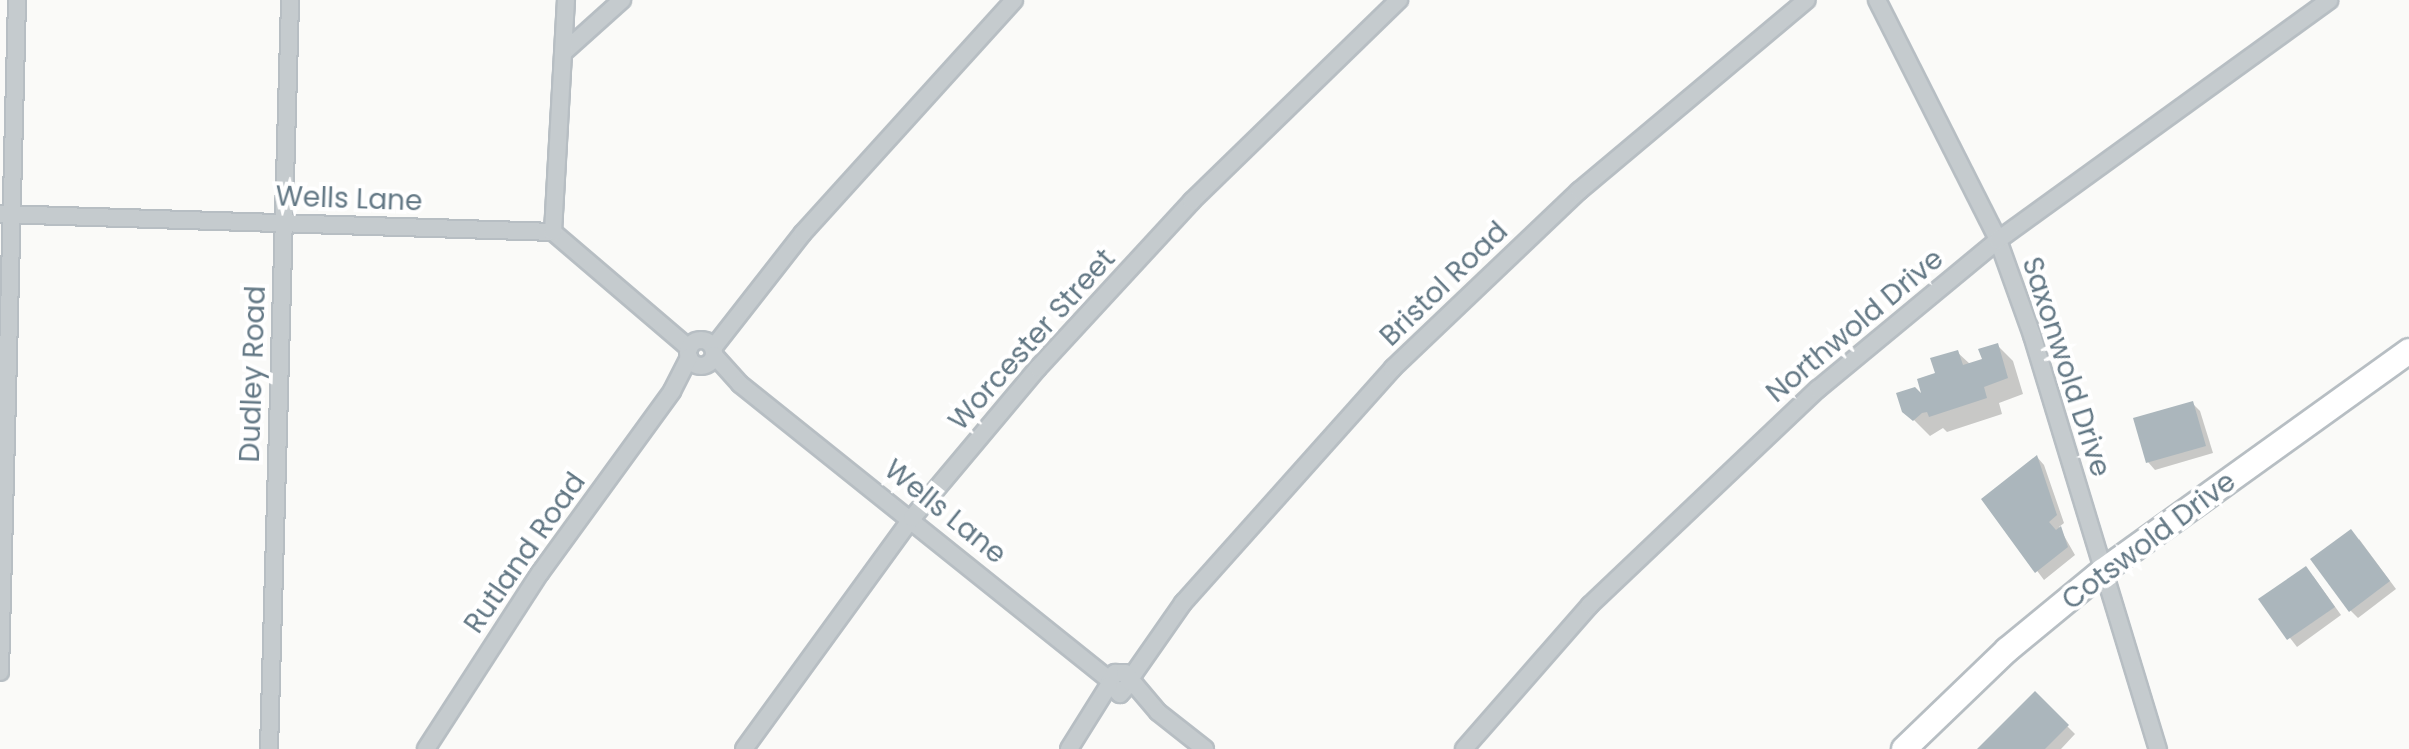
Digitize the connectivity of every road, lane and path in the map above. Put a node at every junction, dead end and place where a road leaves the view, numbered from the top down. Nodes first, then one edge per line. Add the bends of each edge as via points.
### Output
1 (17, 0) edge
2 (290, 0) edge
3 (566, 0) edge
4 (622, 0) edge
5 (1014, 0) edge
6 (1399, 0) edge
7 (1807, 0) edge
8 (1866, 0) edge
9 (1877, 0) edge
10 (2329, 0) edge
11 (1884, 18) junction
12 (564, 52) junction
13 (7, 214) edge
14 (283, 222) junction
15 (553, 232) junction
16 (1998, 240) junction
17 (2409, 351) edge
18 (701, 353) junction
19 (912, 518) junction
20 (2103, 571) junction
21 (0, 672) edge
22 (1119, 682) junction
23 (269, 749) edge
24 (426, 749) edge
25 (744, 749) edge
26 (1069, 749) edge
27 (1205, 749) edge
28 (1464, 749) edge
29 (1904, 749) edge
30 (2158, 749) edge

1 - 13 street
2 - 14 street, Dudley Road
3 - 12 street
4 - 12 street
5 - 18 street, Rutland Road
6 - 19 street, Worcester Street via 1192,201 1038,368
7 - 22 street, Bristol Road via 1579,191 1461,301 1321,444
8 - 11 street, Saxonwold Drive
9 - 11 street, Saxonwold Drive
10 - 16 street, Northwold Drive
11 - 16 street, Saxonwold Drive
12 - 15 street
13 - 14 street, Wells Lane
13 - 21 street
14 - 15 street, Wells Lane
14 - 23 street, Dudley Road
15 - 18 street, Wells Lane
16 - 20 street, Saxonwold Drive
16 - 28 street, Northwold Drive via 1716,481 1590,605
17 - 20 main road, Cotswold Drive
18 - 19 street, Wells Lane
18 - 24 street, Rutland Road via 540,573
19 - 22 street, Wells Lane
19 - 25 street, Worcester Street
20 - 29 main road, Cotswold Drive via 2007,650
20 - 30 street, Saxonwold Drive
22 - 26 street, Bristol Road
22 - 27 street, Wells Lane

